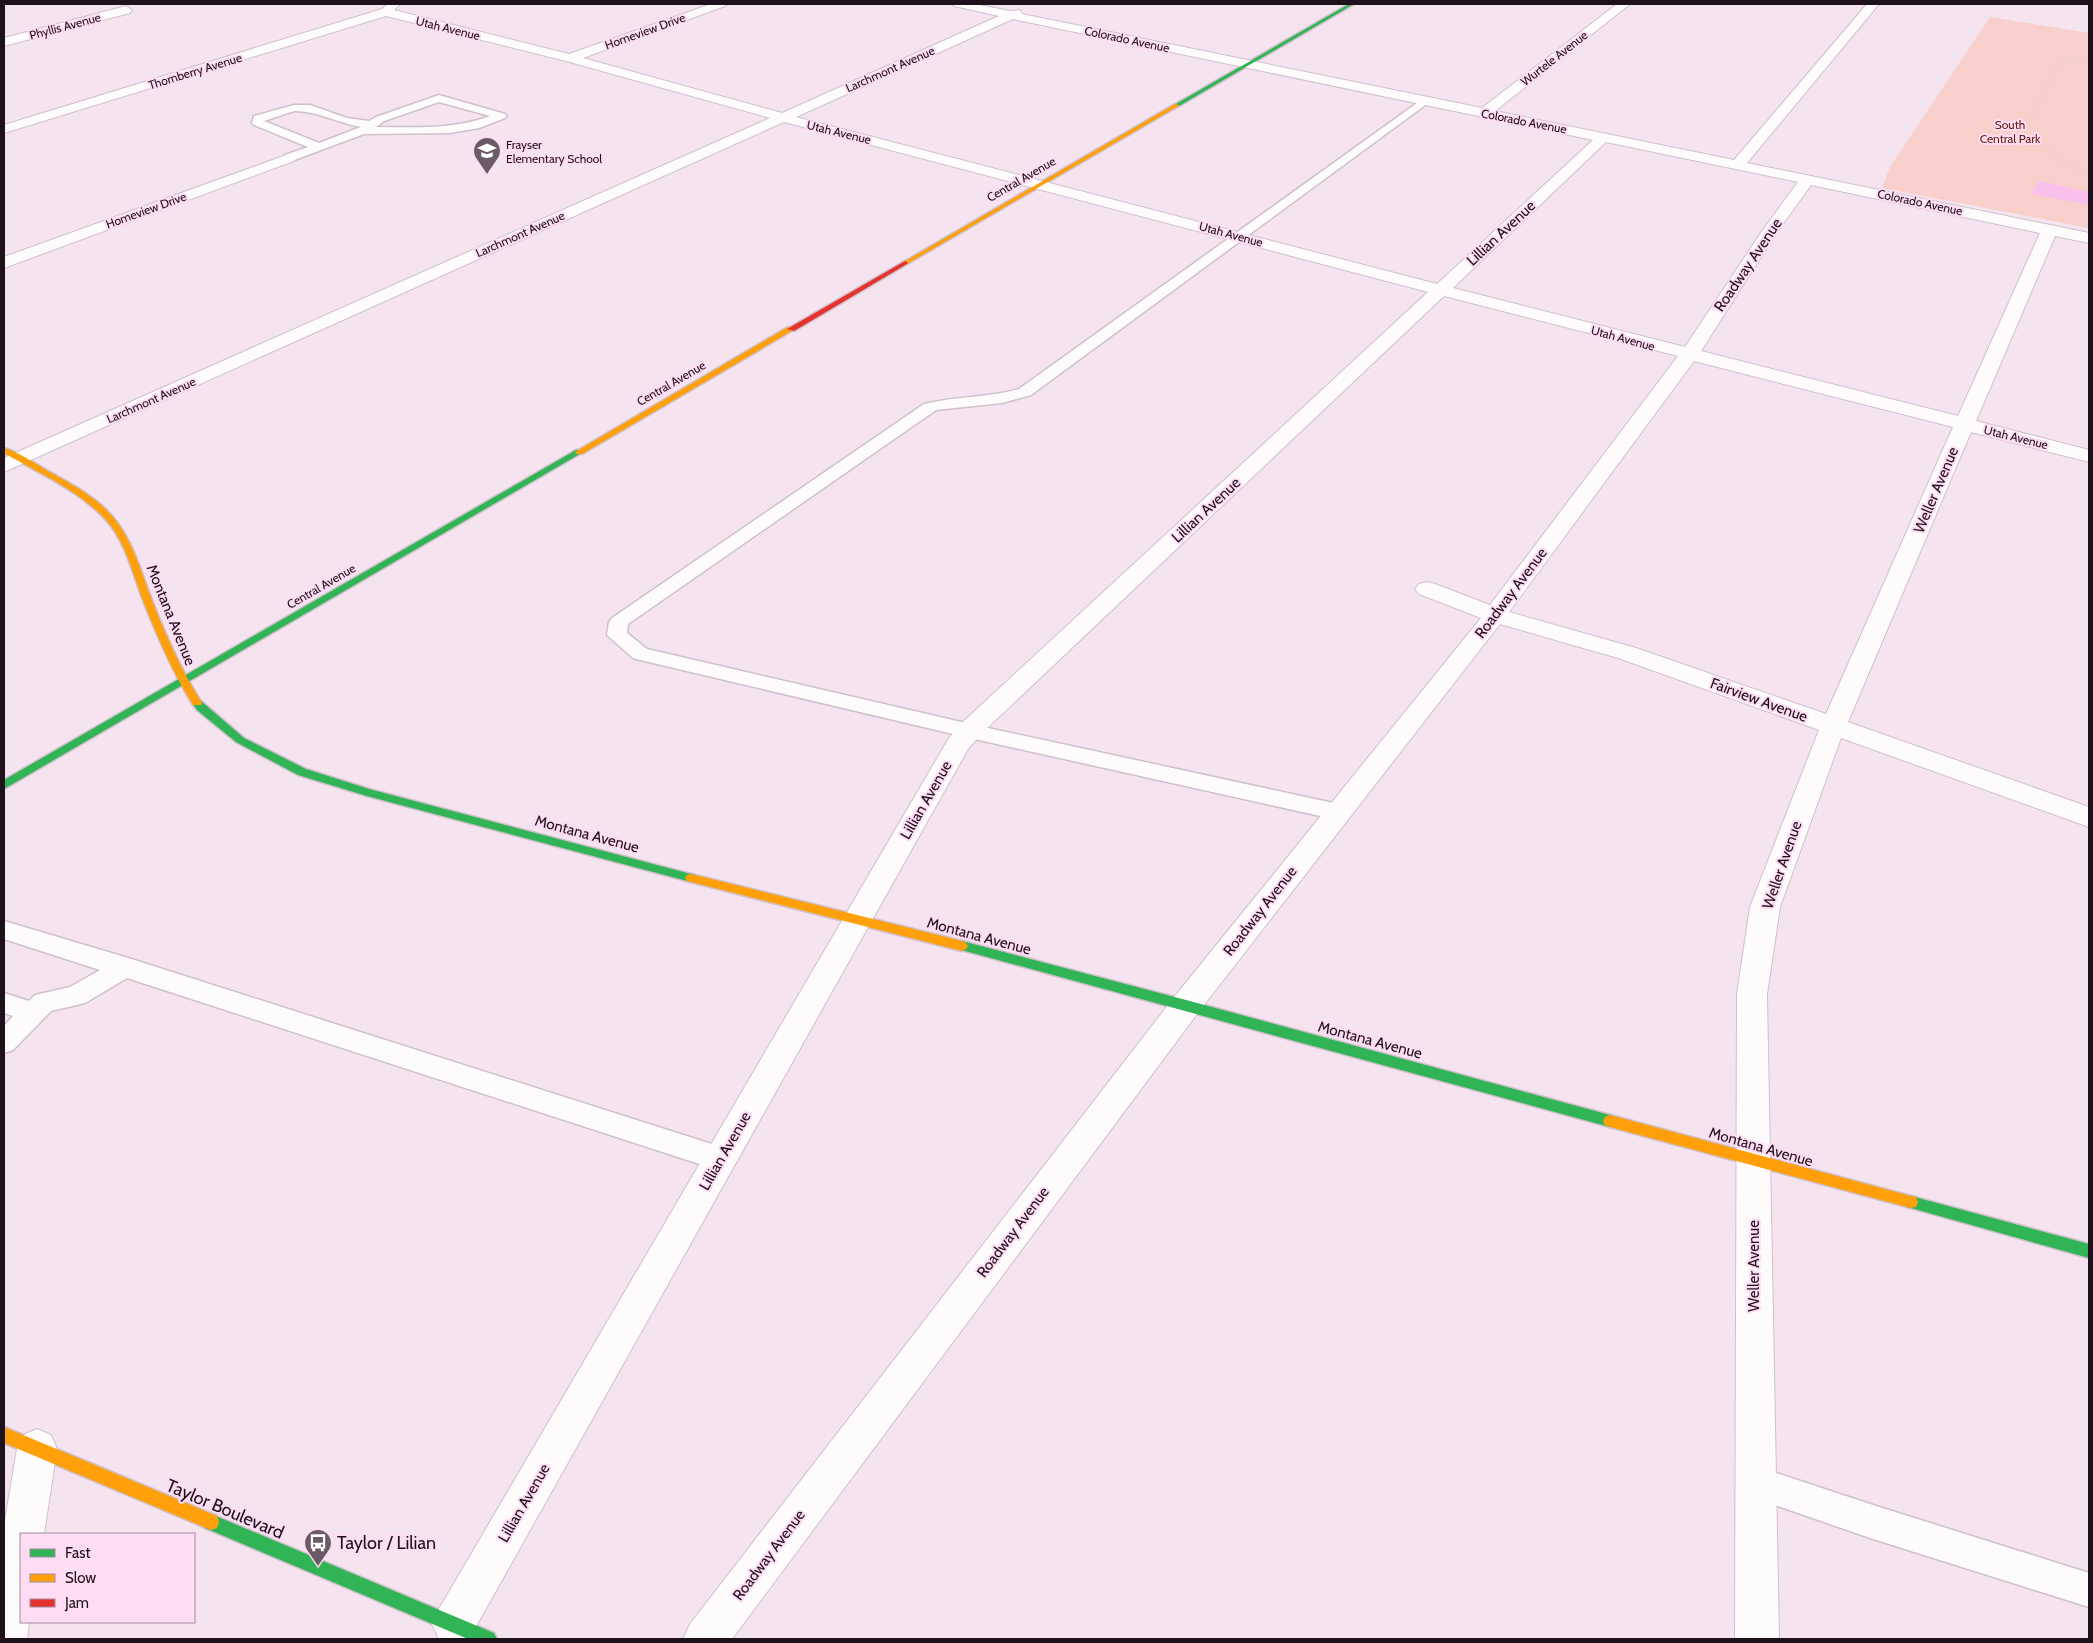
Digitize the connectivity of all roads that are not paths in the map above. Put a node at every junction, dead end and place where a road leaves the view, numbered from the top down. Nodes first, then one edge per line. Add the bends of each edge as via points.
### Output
1 (721, 4) edge
2 (958, 4) edge
3 (1037, 4) edge
4 (1352, 4) edge
5 (1624, 4) edge
6 (1873, 4) edge
7 (390, 8) edge
8 (126, 10) dead end
9 (1012, 15) junction
10 (4, 42) edge
11 (570, 58) junction
12 (1248, 64) junction
13 (1424, 101) junction
14 (1484, 113) junction
15 (783, 117) junction
16 (367, 128) junction
17 (4, 129) edge
18 (1604, 137) junction
19 (319, 147) junction
20 (289, 158) joint
21 (1738, 164) junction
22 (1808, 179) junction
23 (1039, 184) junction
24 (2049, 230) junction
25 (1238, 236) junction
26 (2089, 238) edge
27 (4, 263) edge
28 (1441, 290) junction
29 (1689, 355) junction
30 (1965, 424) junction
31 (4, 450) edge
32 (2089, 456) edge
33 (20, 458) junction
34 (4, 466) edge
35 (1427, 588) dead end
36 (1495, 615) junction
37 (183, 682) junction
38 (1834, 728) junction
39 (970, 731) junction
40 (4, 785) edge
41 (1338, 812) junction
42 (2089, 817) edge
43 (858, 920) junction
44 (4, 930) edge
45 (125, 967) junction
46 (4, 1003) edge
47 (1186, 1005) junction
48 (33, 1012) junction
49 (4, 1042) edge
50 (721, 1159) junction
51 (1753, 1160) junction
52 (2089, 1251) edge
53 (21, 1442) edge
54 (1756, 1482) junction
55 (23, 1533) edge
56 (20, 1548) edge
57 (2089, 1590) edge
58 (454, 1624) junction
59 (4, 1639) edge
60 (488, 1639) edge
61 (705, 1639) edge
62 (1757, 1639) edge

1 - 11 street, Homeview Drive
2 - 9 street, Colorado Avenue
3 - 9 street, Larchmont Avenue
4 - 12 street, Central Avenue
5 - 14 street, Wurtele Avenue
6 - 21 street
7 - 11 street, Utah Avenue
7 - 17 street, Thornberry Avenue
8 - 10 street, Phyllis Avenue
9 - 12 street, Colorado Avenue
9 - 15 street, Larchmont Avenue
11 - 15 street, Utah Avenue
12 - 13 street, Colorado Avenue
12 - 23 street, Central Avenue
13 - 14 street, Colorado Avenue
13 - 25 lane
14 - 18 street, Colorado Avenue
15 - 23 street, Utah Avenue
15 - 33 street, Larchmont Avenue
16 - 16 lane via 450,130 475,126 502,116 439,98 380,119
16 - 19 lane
16 - 19 lane via 310,108 294,108 258,118 258,123
18 - 21 street, Colorado Avenue
18 - 28 street, Lillian Avenue
19 - 20 lane
20 - 27 street, Homeview Drive
21 - 22 street, Colorado Avenue
22 - 24 street, Colorado Avenue
22 - 29 street, Roadway Avenue
23 - 25 street, Utah Avenue
23 - 37 street, Central Avenue
24 - 26 street, Colorado Avenue
24 - 30 street, Weller Avenue
25 - 28 street, Utah Avenue
25 - 39 lane via 1025,392 1004,399 959,400 930,407 619,622 617,635 640,654
28 - 29 street, Utah Avenue
28 - 39 street, Lillian Avenue
29 - 30 street, Utah Avenue
29 - 36 street, Roadway Avenue
30 - 32 street, Utah Avenue
30 - 38 street, Weller Avenue
31 - 33 street, Montana Avenue
33 - 34 street, Larchmont Avenue
33 - 37 street, Montana Avenue via 90,500 118,529 166,652
35 - 36 street, Fairview Avenue
36 - 38 street, Fairview Avenue via 1627,653
36 - 41 street, Roadway Avenue
37 - 40 street, Central Avenue
37 - 43 street, Montana Avenue via 201,708 240,740 302,772 366,792
38 - 42 street, Fairview Avenue
38 - 51 street, Weller Avenue via 1765,907 1752,994
39 - 41 lane
39 - 43 street, Lillian Avenue via 958,744
41 - 47 street, Roadway Avenue
43 - 47 street, Montana Avenue
43 - 50 street, Lillian Avenue
44 - 45 lane
45 - 48 lane via 76,996 44,1002
45 - 50 lane
46 - 48 lane
47 - 51 street, Montana Avenue
47 - 61 street, Roadway Avenue
48 - 49 lane
50 - 58 street, Lillian Avenue
51 - 52 street, Montana Avenue
51 - 54 street, Weller Avenue
53 - 55 street
53 - 58 street, Taylor Boulevard
54 - 57 lane
54 - 62 street, Weller Avenue
56 - 59 street
58 - 60 street, Taylor Boulevard

